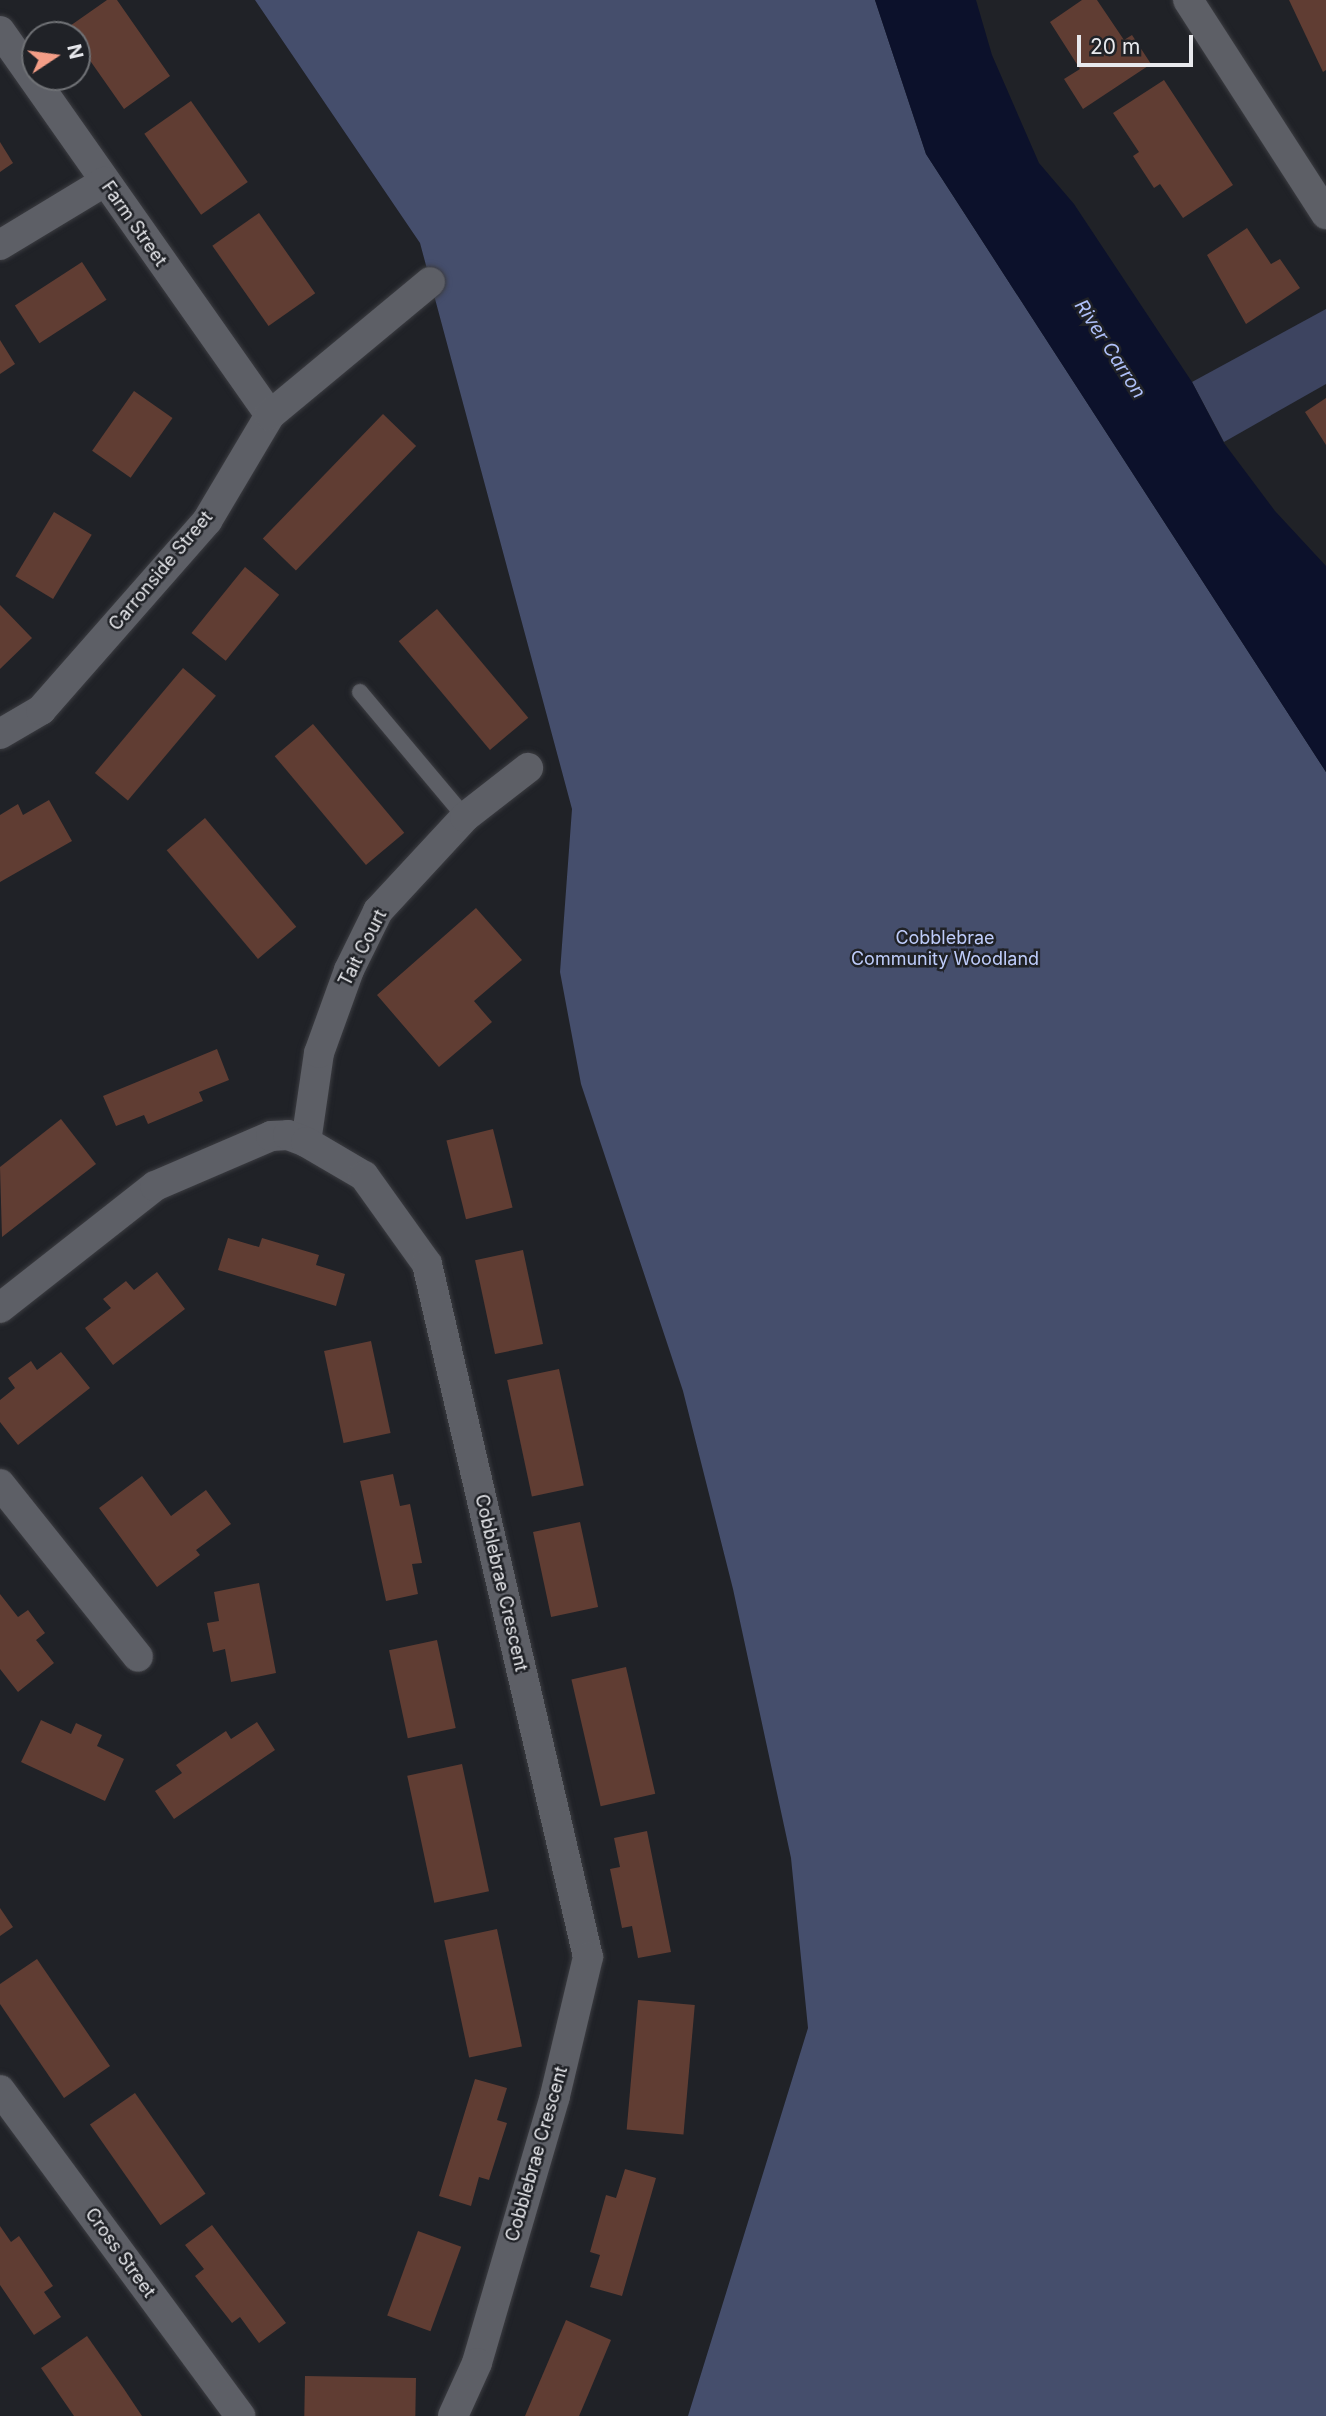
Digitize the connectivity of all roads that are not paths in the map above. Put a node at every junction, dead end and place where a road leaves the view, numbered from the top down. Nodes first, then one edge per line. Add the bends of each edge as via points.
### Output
1 (1188, 0) edge
2 (0, 31) edge
3 (104, 182) junction
4 (1326, 215) edge
5 (0, 245) edge
6 (430, 282) dead end
7 (270, 415) junction
8 (360, 692) dead end
9 (0, 734) edge
10 (528, 768) dead end
11 (465, 817) junction
12 (306, 1142) junction
13 (0, 1308) edge
14 (0, 1484) edge
15 (138, 1657) dead end
16 (0, 2090) edge
17 (240, 2416) edge
18 (453, 2416) edge

1 - 4 street
2 - 3 street, Farm Street
3 - 5 street
3 - 7 street, Farm Street
6 - 7 street, Carronside Street
7 - 9 street, Carronside Street via 207,521 41,710
8 - 11 lane
10 - 11 street, Tait Court
11 - 12 street, Tait Court via 378,911 349,970 319,1053
12 - 13 street, Cobblebrae Crescent via 288,1135 271,1136 155,1186
12 - 18 street, Cobblebrae Crescent via 365,1176 427,1264 588,1957 555,2096 481,2350
14 - 15 street
16 - 17 street, Cross Street

